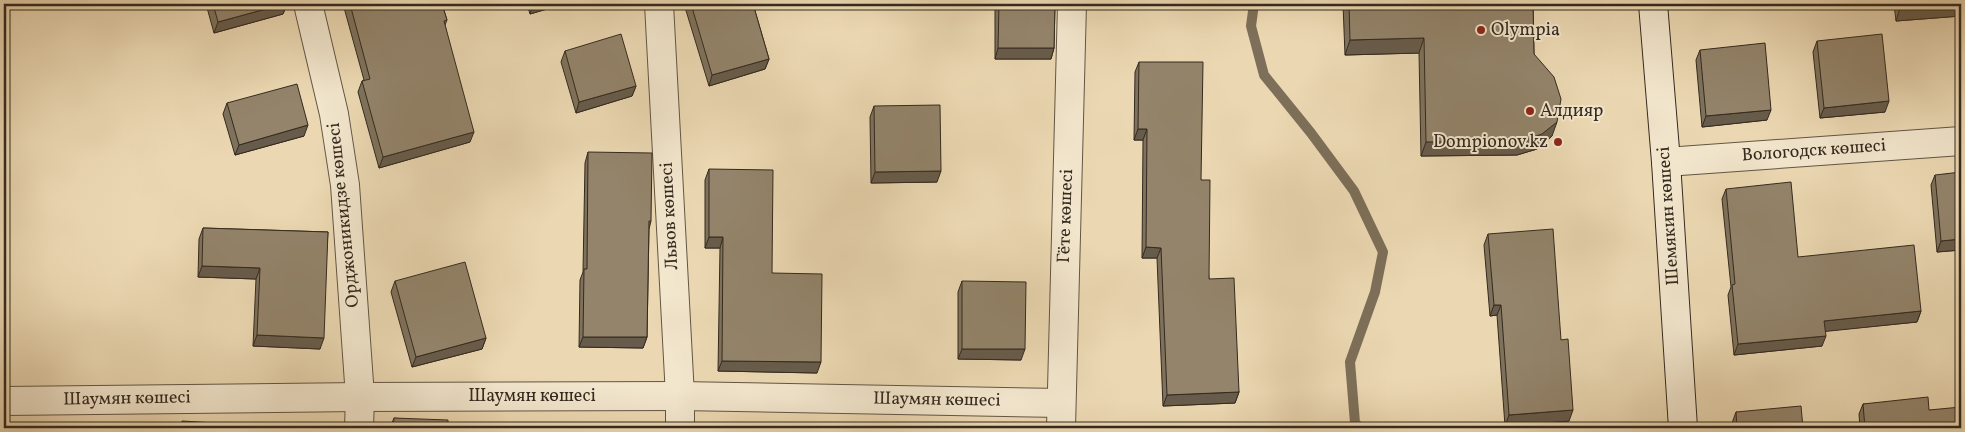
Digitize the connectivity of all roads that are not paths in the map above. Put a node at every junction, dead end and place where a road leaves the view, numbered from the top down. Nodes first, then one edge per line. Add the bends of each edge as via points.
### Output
1 (308, 4) edge
2 (659, 4) edge
3 (1072, 4) edge
4 (1653, 4) edge
5 (1961, 141) edge
6 (1666, 162) junction
7 (680, 396) junction
8 (360, 397) junction
9 (4, 401) edge
10 (1061, 415) edge
11 (359, 428) edge
12 (680, 428) edge
13 (1683, 428) edge

1 - 8 street, Орджоникидзе көшесі via 334,114 345,186
2 - 7 street, Львов көшесі
3 - 10 street, Гёте көшесі
4 - 6 street, Шемякин көшесі
5 - 6 street, Вологодск көшесі
6 - 13 street, Шемякин көшесі
7 - 8 street, Шаумян көшесі
7 - 10 street, Шаумян көшесі
7 - 12 street, Львов көшесі
8 - 9 street, Шаумян көшесі
8 - 11 street, Орджоникидзе көшесі

